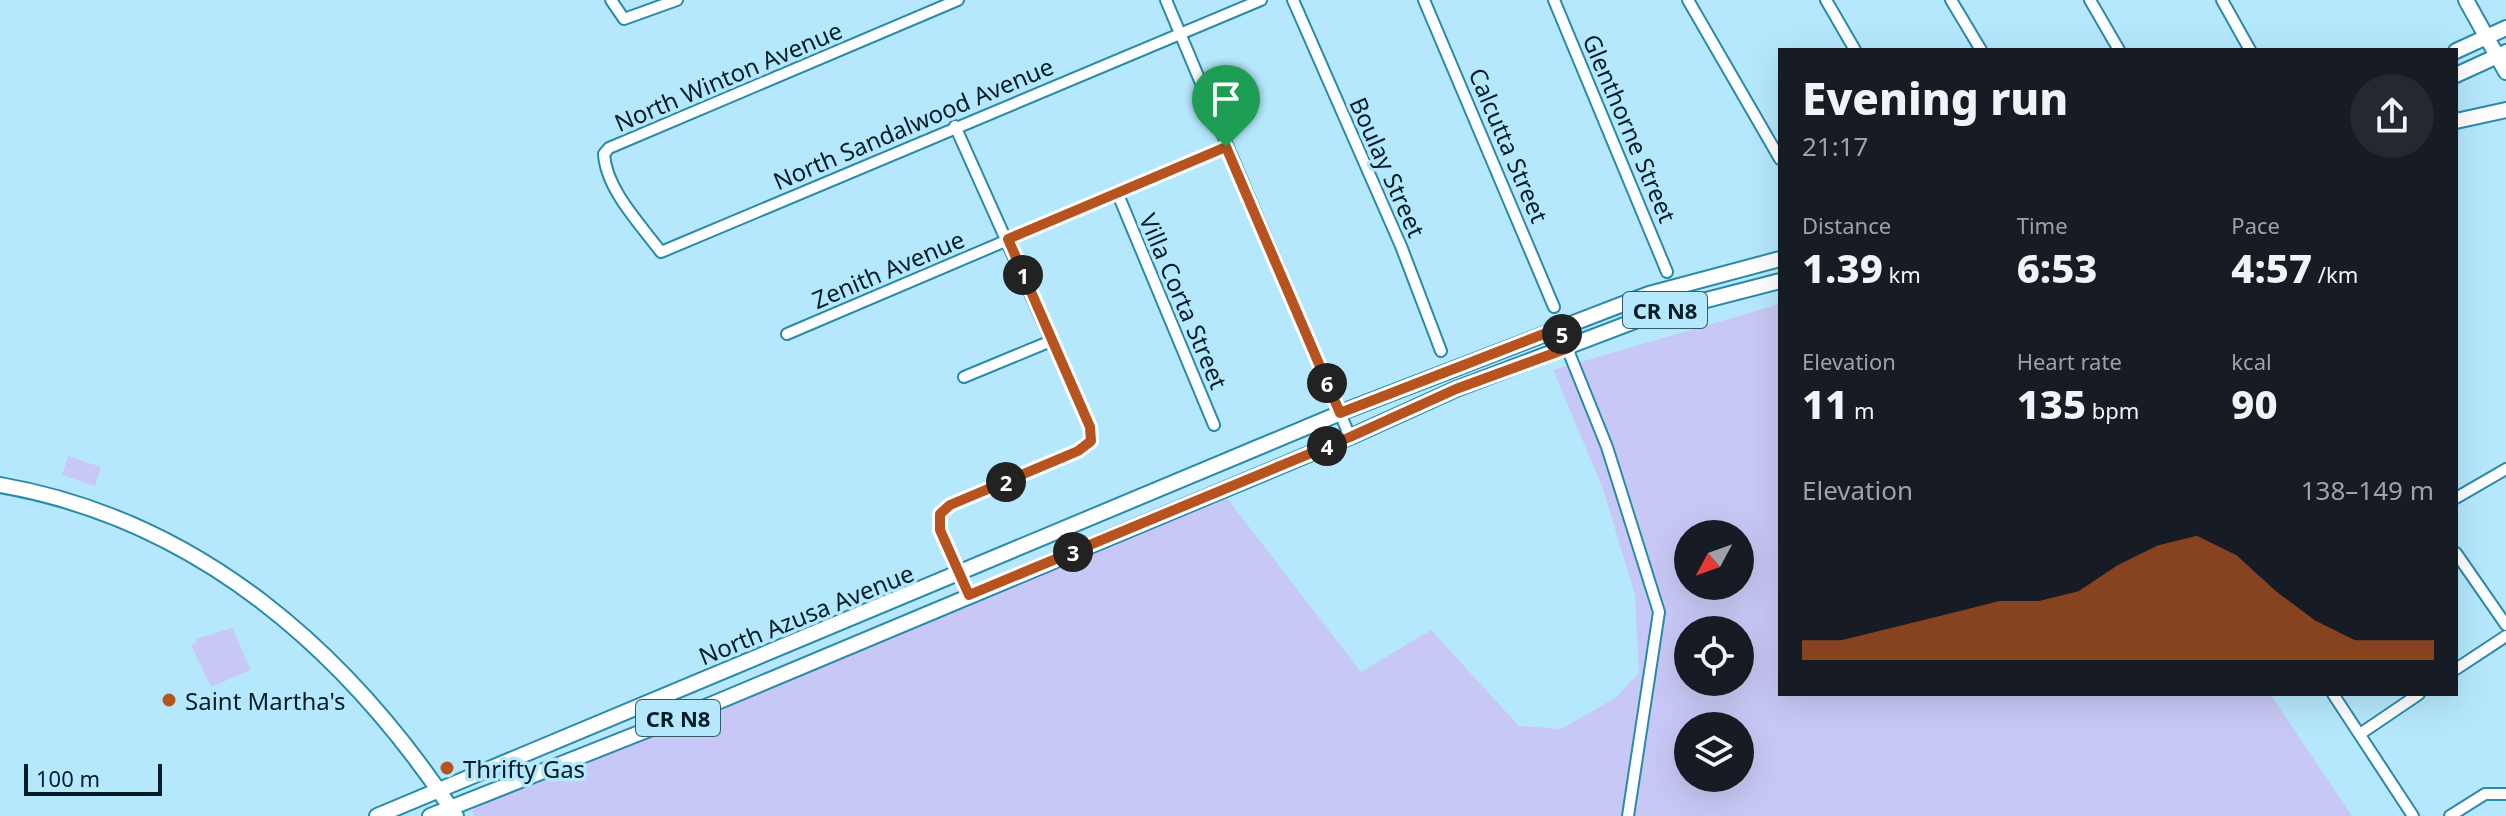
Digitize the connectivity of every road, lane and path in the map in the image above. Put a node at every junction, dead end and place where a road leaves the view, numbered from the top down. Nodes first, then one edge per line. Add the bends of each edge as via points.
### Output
1 (611, 0) edge
2 (677, 0) edge
3 (958, 0) edge
4 (1166, 0) edge
5 (1261, 0) edge
6 (1293, 0) edge
7 (1424, 0) edge
8 (1554, 0) edge
9 (1688, 0) edge
10 (1826, 0) edge
11 (1951, 0) edge
12 (2090, 0) edge
13 (2222, 0) edge
14 (2466, 0) edge
15 (2506, 28) edge
16 (1180, 32) junction
17 (2488, 36) junction
18 (1854, 48) edge
19 (1980, 48) edge
20 (2118, 48) edge
21 (2249, 48) edge
22 (2458, 50) edge
23 (2502, 53) edge
24 (2506, 72) edge
25 (2458, 74) edge
26 (2506, 110) edge
27 (2458, 121) edge
28 (955, 126) junction
29 (1226, 147) junction
30 (1778, 156) edge
31 (1117, 192) junction
32 (1008, 239) junction
33 (661, 252) joint
34 (1778, 260) edge
35 (1667, 272) dead end
36 (1778, 282) edge
37 (1554, 307) dead end
38 (1559, 328) junction
39 (787, 334) dead end
40 (1051, 341) junction
41 (1568, 348) junction
42 (1441, 351) dead end
43 (964, 377) dead end
44 (1340, 413) junction
45 (1214, 425) dead end
46 (1350, 437) junction
47 (1265, 445) junction
48 (2506, 469) edge
49 (0, 485) edge
50 (1235, 485) junction
51 (2458, 497) edge
52 (2458, 556) edge
53 (960, 574) junction
54 (969, 595) junction
55 (2506, 625) edge
56 (2506, 636) edge
57 (2458, 668) edge
58 (2334, 696) edge
59 (2416, 696) edge
60 (2360, 734) junction
61 (439, 790) junction
62 (2506, 794) edge
63 (453, 812) edge
64 (377, 816) edge
65 (430, 816) edge
66 (1628, 816) edge
67 (2413, 816) edge
68 (2450, 816) edge

1 - 2 street via 624,19
3 - 33 street, North Winton Avenue via 609,148 605,165
4 - 16 street
5 - 16 street, North Sandalwood Avenue
6 - 42 street, Boulay Street
7 - 37 street, Calcutta Street
8 - 35 street, Glenthorne Street
9 - 30 street
10 - 18 street
11 - 19 street
12 - 20 street
13 - 21 street
14 - 17 main road
15 - 17 main road
16 - 28 street, North Sandalwood Avenue
16 - 29 street
17 - 22 main road
17 - 23 main road
23 - 24 main road
23 - 25 main road
26 - 27 main road
28 - 32 street
28 - 33 street, North Sandalwood Avenue
29 - 31 street, Zenith Avenue
29 - 44 street
31 - 32 street, Zenith Avenue
31 - 45 street, Villa Corta Street
32 - 39 street, Zenith Avenue
32 - 40 street
34 - 38 main road, CR N8 via 1649,294
36 - 41 main road, CR N8 via 1656,313
38 - 41 street
38 - 44 main road, CR N8
40 - 43 street
40 - 53 street via 1090,427 1091,441 940,514 940,530
41 - 46 main road, CR N8 via 1456,389
41 - 66 street via 1607,447 1659,612
44 - 46 street
44 - 47 main road, North Azusa Avenue / CR N8
46 - 50 main road, North Azusa Avenue / CR N8
47 - 50 main road via 1240,468
47 - 53 main road, North Azusa Avenue / CR N8
48 - 51 street
49 - 61 main road via 138,529 209,564 295,626 374,704
50 - 54 main road, North Azusa Avenue / CR N8
52 - 55 street
53 - 54 street
53 - 61 main road, North Azusa Avenue / CR N8
54 - 63 main road, North Azusa Avenue / CR N8
56 - 57 street
58 - 60 street
59 - 60 street
60 - 67 street
61 - 63 main road
61 - 64 main road, North Azusa Avenue / CR N8
62 - 68 street via 2485,794
63 - 65 main road, North Azusa Avenue / CR N8

